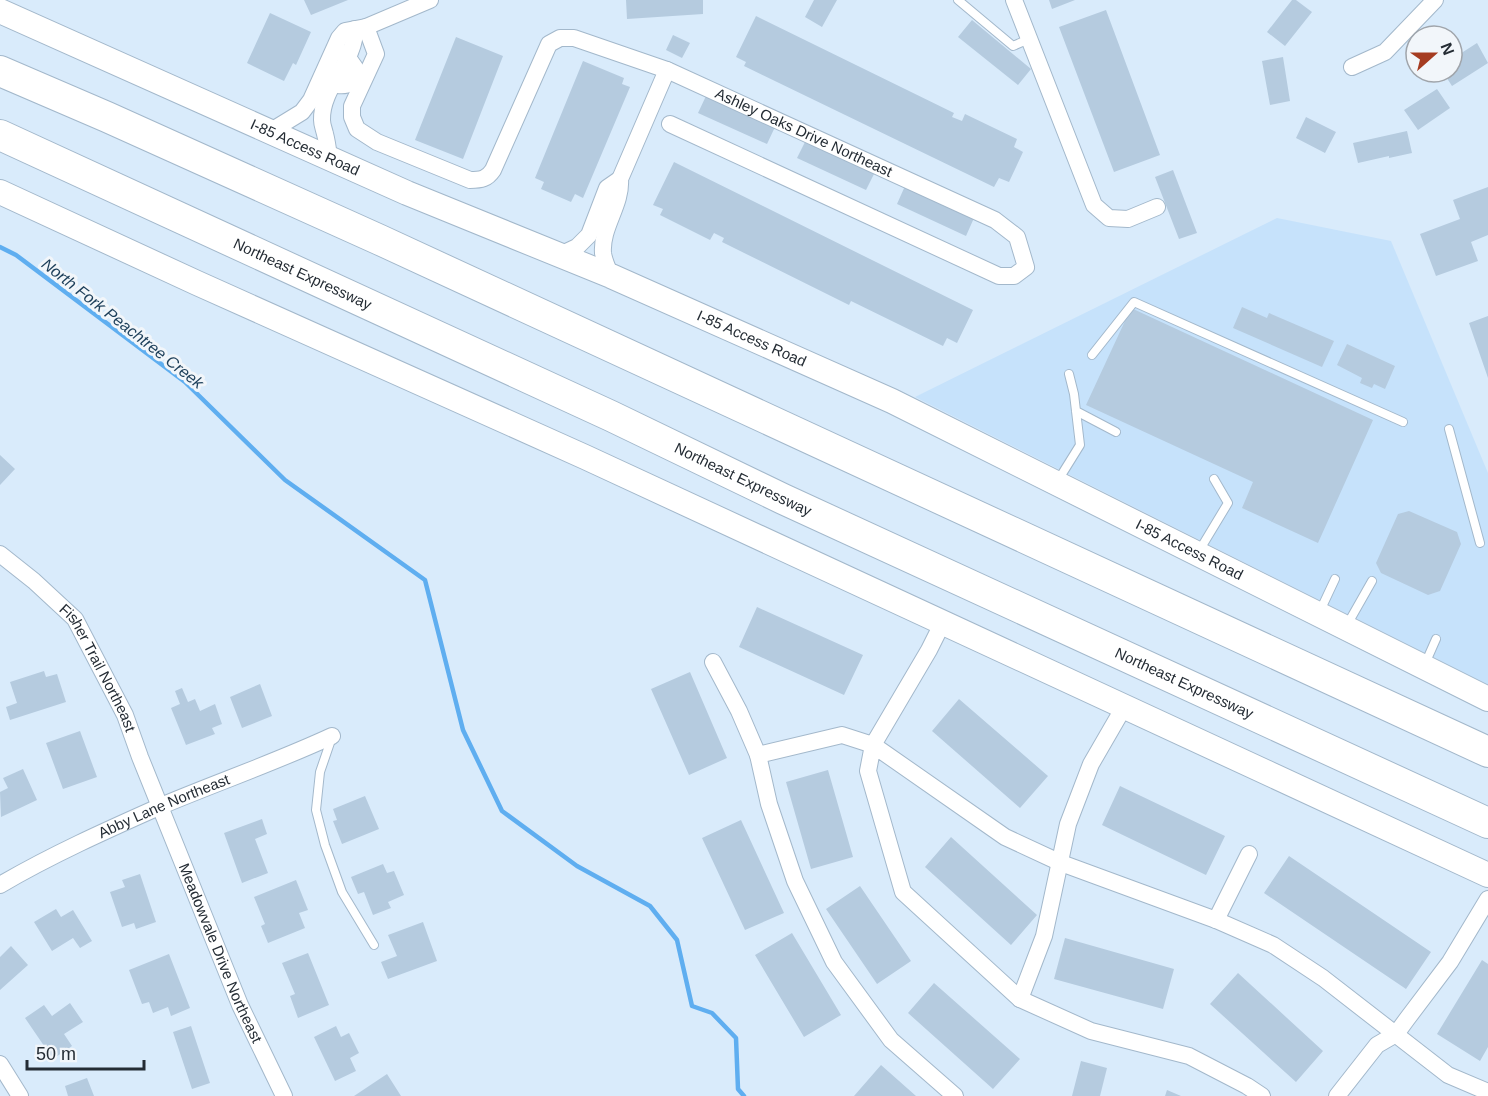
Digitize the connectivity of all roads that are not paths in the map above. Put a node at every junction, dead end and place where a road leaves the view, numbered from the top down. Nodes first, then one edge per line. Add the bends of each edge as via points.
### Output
1 (430, 0) edge
2 (958, 0) edge
3 (1014, 0) edge
4 (1435, 0) edge
5 (0, 11) edge
6 (360, 28) junction
7 (1029, 39) junction
8 (1352, 67) dead end
9 (668, 70) junction
10 (0, 71) edge
11 (327, 81) junction
12 (670, 124) dead end
13 (271, 131) junction
14 (0, 135) edge
15 (329, 157) junction
16 (0, 192) edge
17 (1157, 207) dead end
18 (604, 215) junction
19 (560, 255) junction
20 (611, 276) junction
21 (1092, 355) dead end
22 (1069, 374) dead end
23 (1076, 411) junction
24 (1403, 422) dead end
25 (1449, 429) dead end
26 (1116, 432) dead end
27 (1214, 479) dead end
28 (1057, 482) junction
29 (1480, 543) dead end
30 (0, 554) edge
31 (1198, 554) junction
32 (1335, 579) dead end
33 (1372, 581) dead end
34 (1319, 614) junction
35 (942, 624) junction
36 (1345, 628) junction
37 (1436, 639) dead end
38 (713, 662) dead end
39 (1424, 667) junction
40 (1488, 699) edge
41 (1124, 707) junction
42 (332, 736) joint
43 (873, 745) junction
44 (1488, 752) edge
45 (758, 755) junction
46 (161, 806) junction
47 (1488, 824) edge
48 (1249, 854) dead end
49 (1060, 863) junction
50 (1488, 875) edge
51 (0, 885) edge
52 (1488, 899) edge
53 (1216, 920) junction
54 (374, 945) dead end
55 (1020, 999) junction
56 (1396, 1034) junction
57 (0, 1064) edge
58 (1488, 1092) edge
59 (20, 1096) edge
60 (284, 1096) edge
61 (955, 1096) edge
62 (1262, 1096) edge
63 (1337, 1096) edge

1 - 6 street
2 - 7 lane via 1013,46
3 - 7 street
4 - 8 street via 1385,52
5 - 13 main road, I-85 Access Road
6 - 9 street, Ashley Oaks Drive Northeast via 376,54 352,105 357,129 377,142 470,180 488,177 493,170 549,44 560,38 574,38
6 - 11 street via 345,31 339,38 340,53
7 - 17 street via 1094,205 1109,218 1128,219
9 - 12 street, Ashley Oaks Drive Northeast via 996,220 1017,237 1026,267 1014,276 999,276
9 - 18 street via 620,179 621,192
10 - 44 highway via 380,240
11 - 13 street via 302,112
11 - 15 street via 322,121
13 - 15 main road, I-85 Access Road
14 - 47 highway, Northeast Expressway
15 - 19 main road, I-85 Access Road
16 - 35 main road via 596,462
18 - 19 street via 584,242
18 - 20 street via 603,255
19 - 20 main road, I-85 Access Road
20 - 28 main road, I-85 Access Road via 892,401
21 - 24 lane via 1134,302
22 - 23 lane
23 - 26 lane
23 - 28 lane via 1080,445
25 - 29 lane
27 - 31 lane via 1228,503
28 - 31 main road, I-85 Access Road
30 - 46 street, Fisher Trail Northeast via 75,619 125,715
31 - 34 main road, I-85 Access Road
32 - 34 lane
33 - 36 lane
34 - 36 main road, I-85 Access Road
35 - 41 main road
35 - 43 street
36 - 39 main road, I-85 Access Road
37 - 39 lane
38 - 45 street
39 - 40 main road, I-85 Access Road
41 - 49 street via 1091,764 1068,824
41 - 50 main road
42 - 46 street, Abby Lane Northeast
42 - 54 lane via 320,772 316,810 342,892
43 - 45 street via 842,735
43 - 49 street via 1005,837
43 - 55 street via 868,771 903,892
45 - 61 street via 769,804 795,881 834,962 891,1040
46 - 51 street, Abby Lane Northeast
46 - 60 street, Meadowvale Drive Northeast via 240,1005
48 - 53 street
49 - 53 street
49 - 55 street via 1044,936
52 - 56 street via 1450,962
53 - 56 street via 1281,951
55 - 62 street via 1090,1032 1189,1056
56 - 58 street via 1448,1075
56 - 63 street via 1377,1045
57 - 59 street

